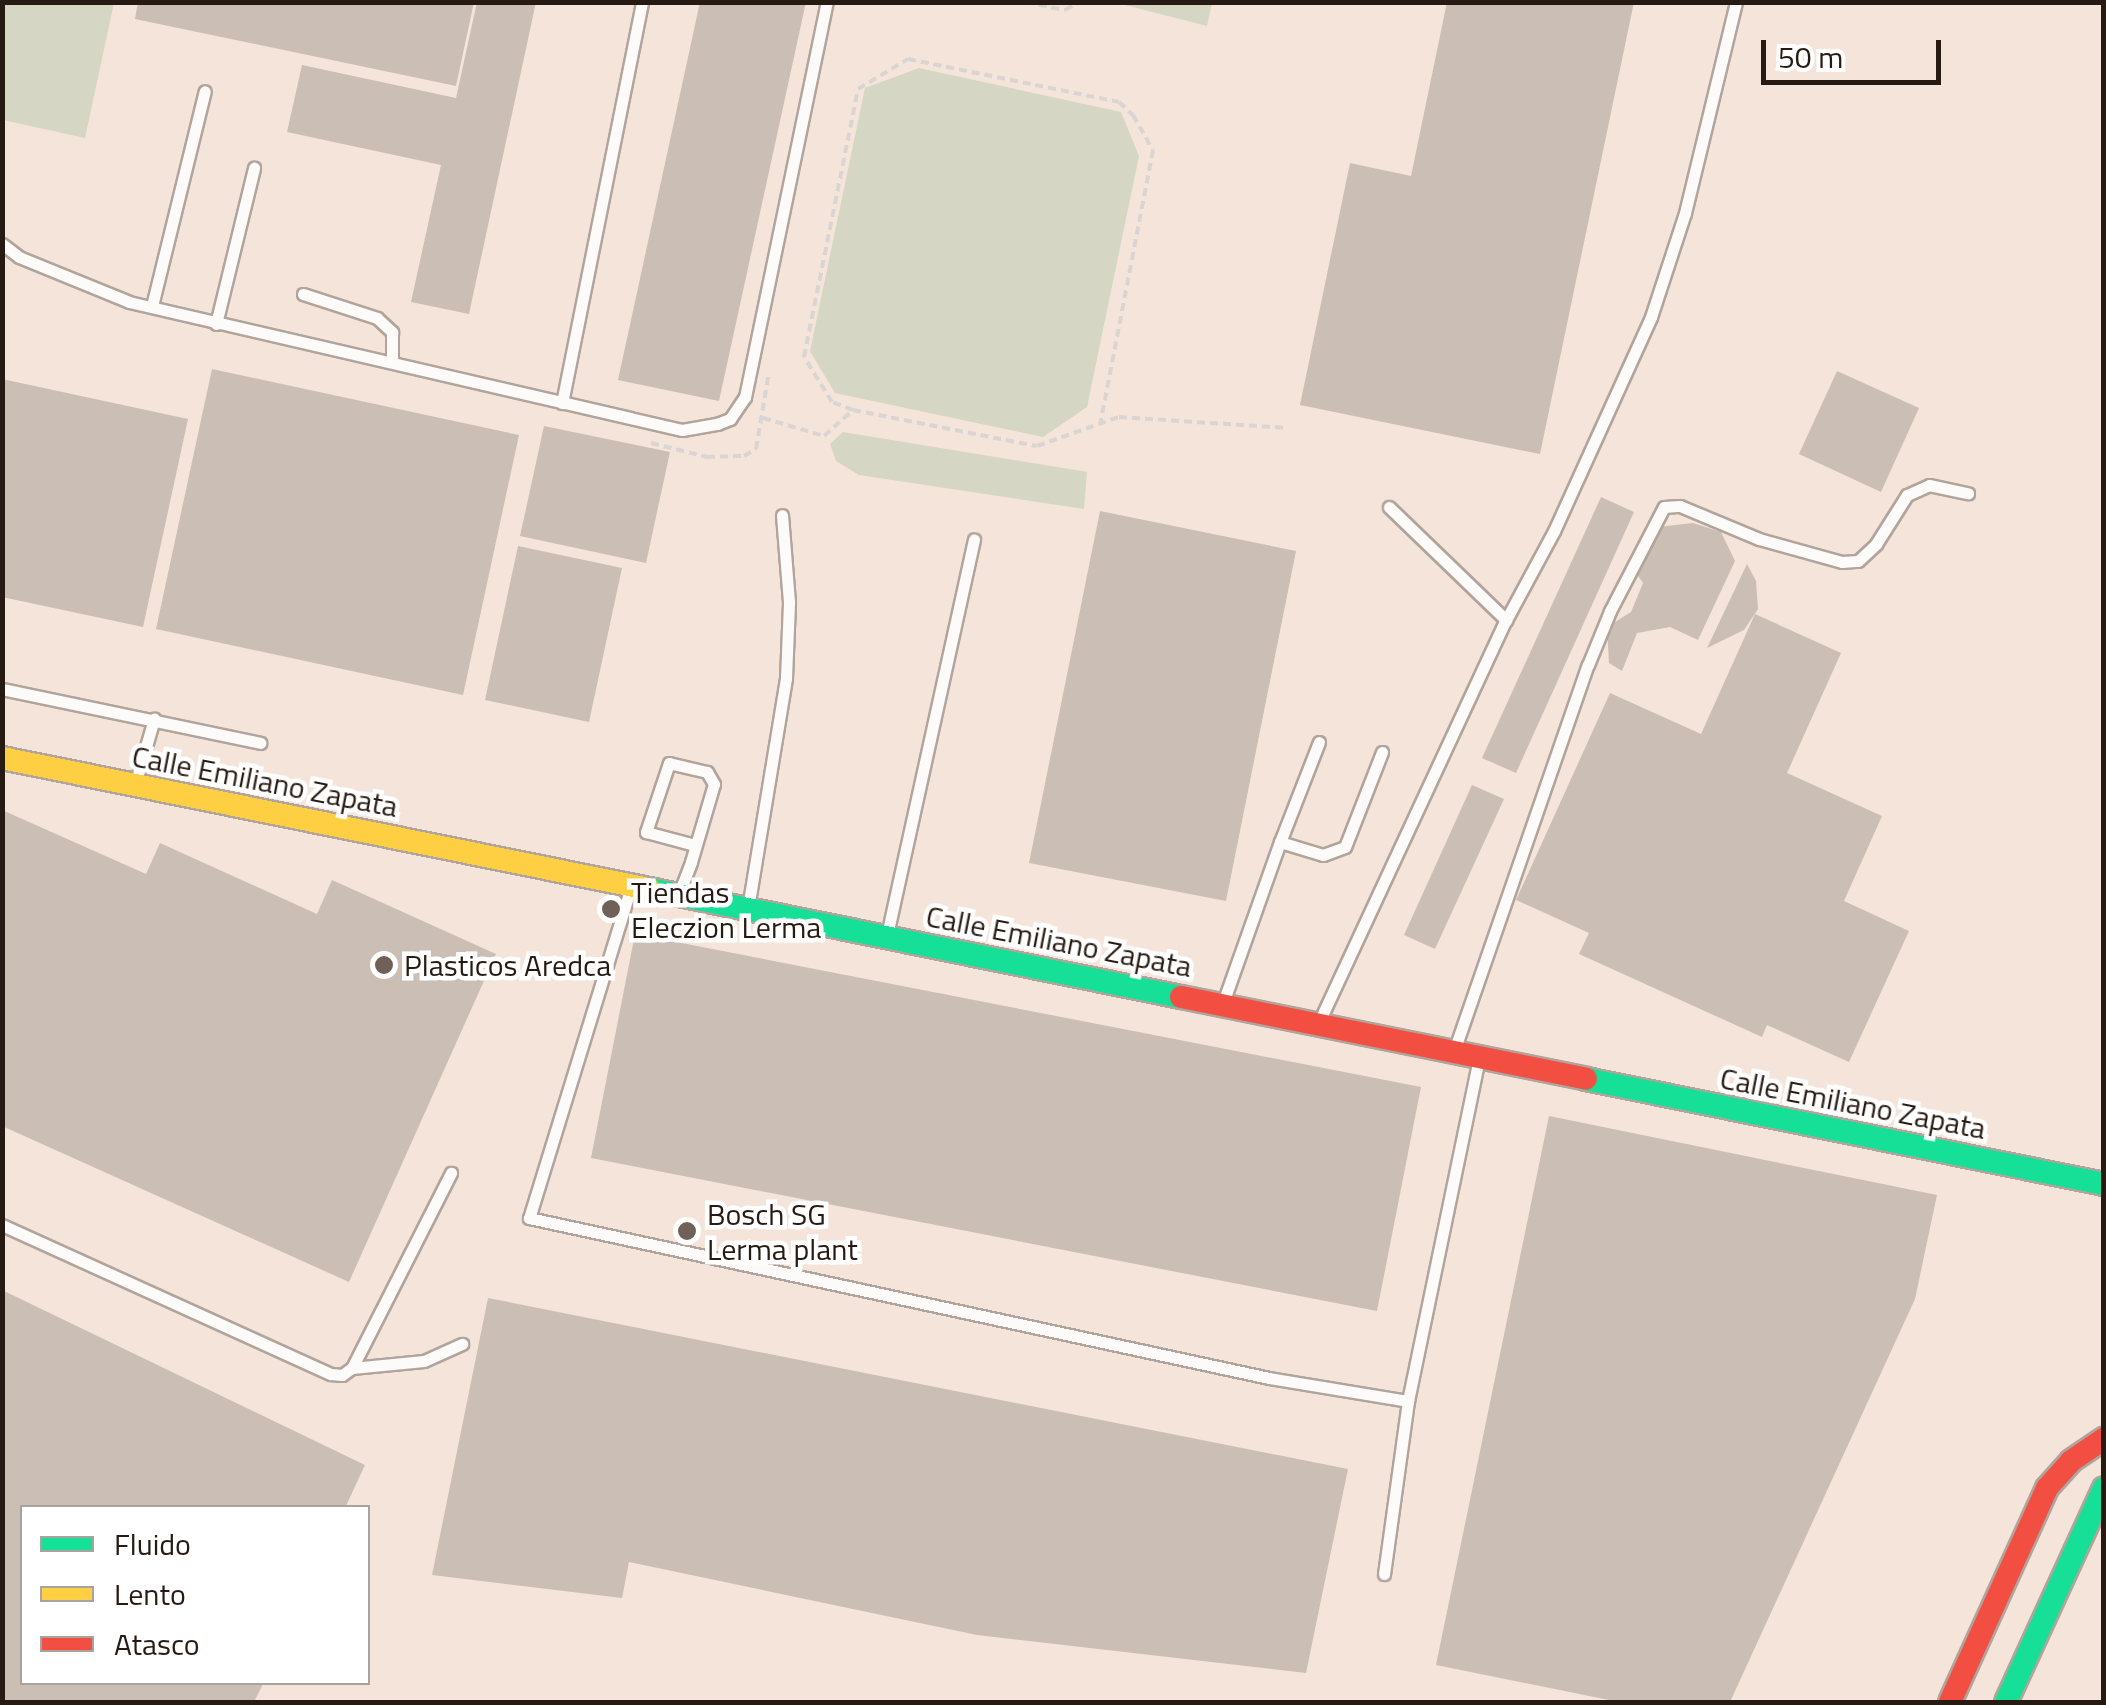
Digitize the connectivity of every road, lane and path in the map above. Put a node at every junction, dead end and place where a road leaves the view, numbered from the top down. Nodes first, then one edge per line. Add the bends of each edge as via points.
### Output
1 (642, 2) edge
2 (827, 2) edge
3 (1026, 2) edge
4 (1079, 2) edge
5 (1736, 2) edge
6 (204, 91) dead end
7 (254, 168) dead end
8 (2, 244) edge
9 (303, 294) dead end
10 (152, 306) junction
11 (216, 324) junction
12 (392, 360) junction
13 (562, 403) junction
14 (854, 410) junction
15 (763, 418) dead end
16 (1100, 424) junction
17 (1288, 428) dead end
18 (1968, 493) dead end
19 (1389, 508) dead end
20 (782, 516) dead end
21 (974, 539) dead end
22 (1506, 620) junction
23 (2, 688) edge
24 (154, 720) junction
25 (1319, 742) dead end
26 (260, 743) dead end
27 (1382, 752) dead end
28 (2, 758) edge
29 (135, 785) junction
30 (1280, 842) junction
31 (695, 845) junction
32 (632, 886) junction
33 (679, 895) junction
34 (748, 908) junction
35 (887, 937) junction
36 (1223, 1004) junction
37 (1319, 1022) junction
38 (1454, 1052) junction
39 (1479, 1058) junction
40 (451, 1173) dead end
41 (2104, 1184) edge
42 (2, 1226) edge
43 (462, 1344) dead end
44 (352, 1368) junction
45 (1408, 1401) junction
46 (2104, 1439) edge
47 (2104, 1488) edge
48 (1384, 1574) dead end
49 (1950, 1702) edge
50 (2006, 1702) edge

1 - 13 lane
2 - 13 lane via 742,404 730,420 682,430
3 - 4 path via 1065,10
5 - 22 lane via 1686,213 1650,316 1554,531
6 - 10 lane
7 - 11 lane
8 - 10 lane via 57,275
9 - 12 lane via 377,318 392,332
10 - 11 lane
11 - 12 lane
12 - 13 lane
14 - 15 path via 824,436
14 - 16 path via 1037,446
14 - 16 path via 832,402 804,357 858,89 908,59 1120,102 1153,150
16 - 17 path via 1119,417
18 - 38 lane via 1929,484 1908,495 1858,561 1759,538 1680,506 1660,513 1588,665
19 - 22 lane
20 - 34 lane via 786,678
21 - 35 lane
22 - 37 lane
23 - 24 lane
24 - 26 lane
24 - 29 lane
25 - 30 lane
27 - 30 lane via 1340,851 1323,855
28 - 29 street, Calle Emiliano Zapata
29 - 32 street, Calle Emiliano Zapata
30 - 36 lane
31 - 31 lane via 714,784 707,772 669,763 646,832
31 - 33 lane
32 - 33 street, Calle Emiliano Zapata
32 - 45 lane via 529,1218 1250,1374
33 - 34 street, Calle Emiliano Zapata
34 - 35 street, Calle Emiliano Zapata
35 - 36 street, Calle Emiliano Zapata
36 - 37 street, Calle Emiliano Zapata
37 - 38 street, Calle Emiliano Zapata
38 - 39 street, Calle Emiliano Zapata
39 - 41 street, Calle Emiliano Zapata
39 - 45 lane
40 - 44 lane
42 - 44 lane via 331,1374
43 - 44 lane via 424,1361
45 - 48 lane
46 - 49 street via 2071,1460 2048,1488
47 - 50 street

